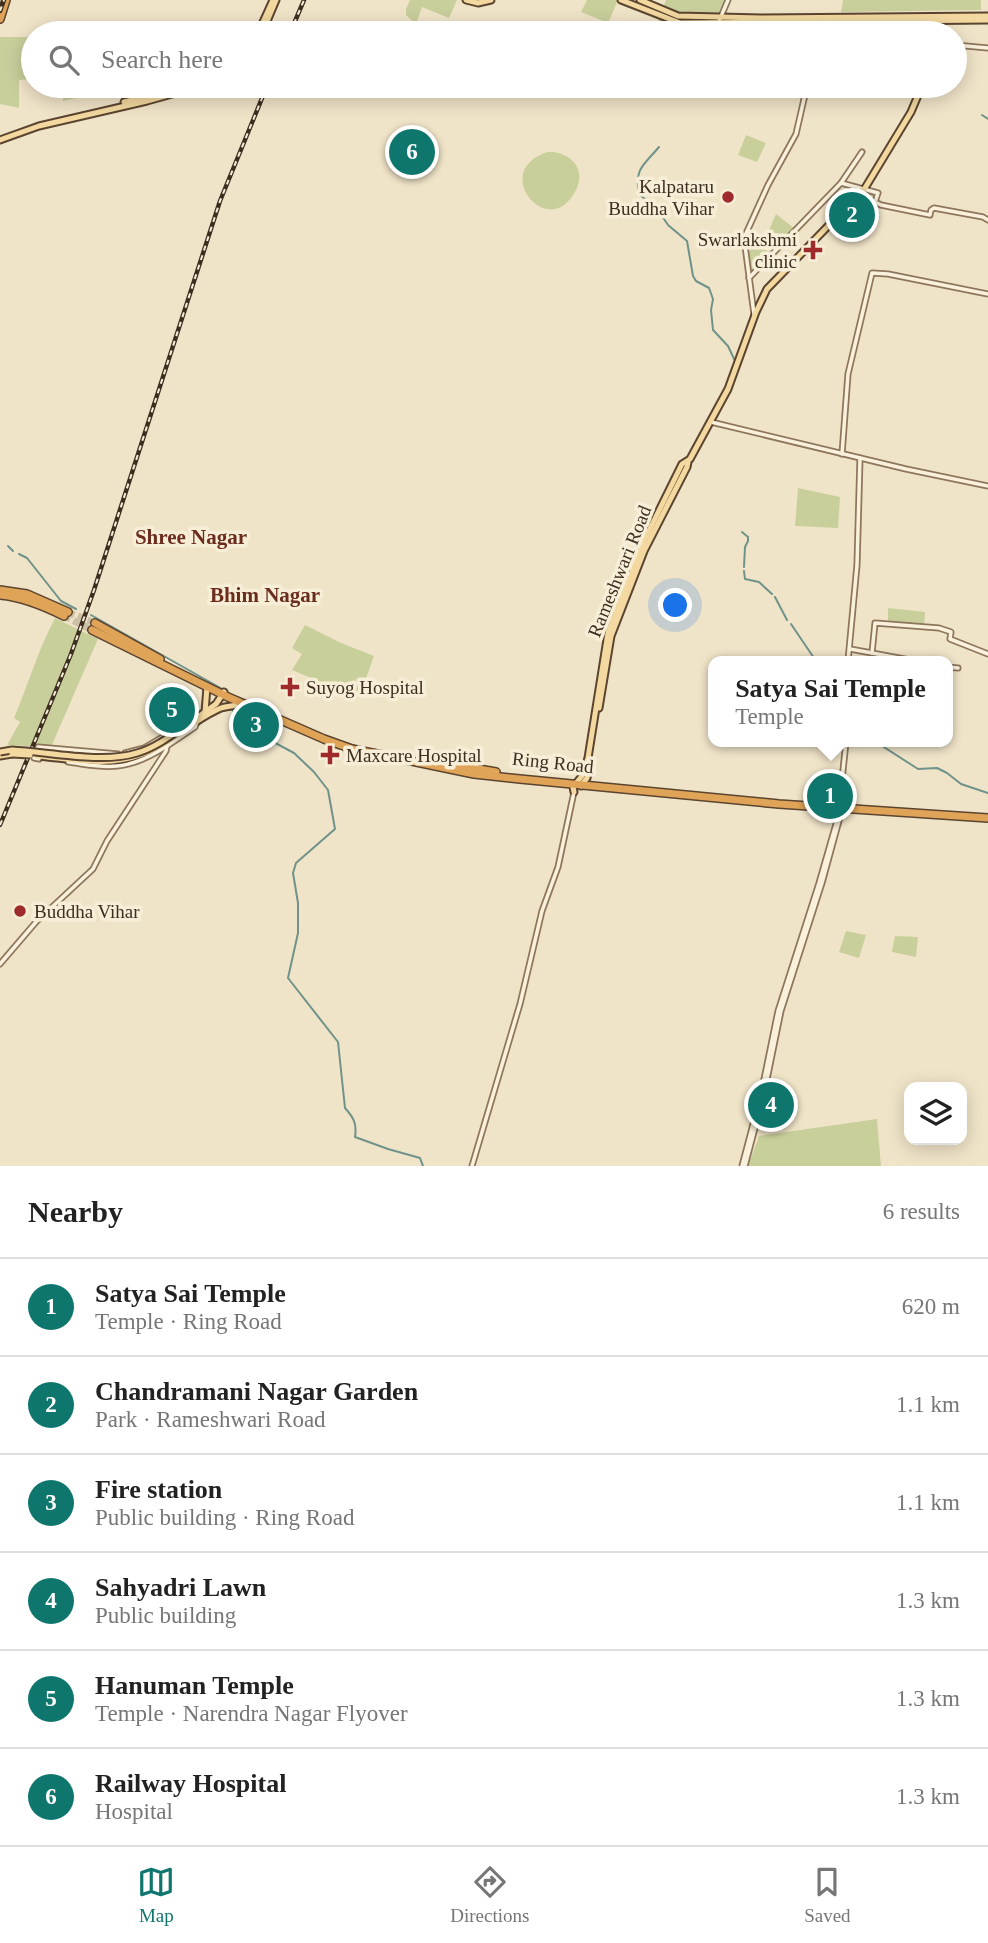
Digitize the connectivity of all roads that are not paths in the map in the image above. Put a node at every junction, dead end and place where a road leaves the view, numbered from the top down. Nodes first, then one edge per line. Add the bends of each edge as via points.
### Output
1 (274, 0) edge
2 (466, 0) edge
3 (489, 0) edge
4 (621, 0) edge
5 (639, 0) edge
6 (728, 0) edge
7 (3, 2) edge
8 (988, 18) edge
9 (0, 19) edge
10 (933, 19) joint
11 (710, 20) junction
12 (720, 20) junction
13 (818, 20) junction
14 (265, 21) edge
15 (675, 21) edge
16 (700, 21) edge
17 (788, 21) edge
18 (967, 46) edge
19 (988, 48) edge
20 (150, 98) edge
21 (804, 98) edge
22 (917, 98) edge
23 (0, 139) edge
24 (862, 152) dead end
25 (841, 183) junction
26 (865, 188) junction
27 (988, 220) edge
28 (749, 278) junction
29 (988, 294) edge
30 (755, 316) junction
31 (711, 422) junction
32 (842, 454) junction
33 (860, 458) junction
34 (988, 486) edge
35 (856, 531) junction
36 (0, 593) edge
37 (62, 612) tunnel mouth
38 (850, 649) junction
39 (872, 653) junction
40 (988, 654) edge
41 (847, 656) edge
42 (848, 656) edge
43 (888, 656) edge
44 (149, 657) junction
45 (953, 668) edge
46 (958, 668) dead end
47 (207, 687) junction
48 (226, 695) junction
49 (242, 704) junction
50 (220, 709) junction
51 (205, 712) junction
52 (193, 723) junction
53 (167, 746) junction
54 (847, 747) edge
55 (0, 754) edge
56 (580, 783) junction
57 (840, 809) junction
58 (987, 816) edge
59 (0, 964) edge
60 (472, 1166) edge
61 (744, 1166) edge

1 - 14 main road
2 - 3 main road
4 - 15 main road
5 - 11 main road via 678,16
6 - 12 street
7 - 9 highway
8 - 10 main road
10 - 13 main road
11 - 12 main road
11 - 16 main road
12 - 13 main road
13 - 17 main road
18 - 19 street
20 - 23 main road
21 - 28 street via 796,134 744,238
22 - 26 main road
24 - 25 street
25 - 26 street
25 - 28 street
26 - 27 street via 878,193 876,202 881,205 930,215 934,208
26 - 30 main road via 767,289
28 - 30 street
29 - 32 street via 872,273 848,374
30 - 31 main road
31 - 32 street
31 - 56 main road via 644,551 611,636
32 - 33 street
33 - 34 street
33 - 35 street
35 - 38 street
35 - 41 street
36 - 37 highway via 27,594
38 - 39 street
38 - 42 street
39 - 40 street via 875,623 939,628 951,632 950,639
39 - 43 street
44 - 44 highway, Ring Road via 110,639 96,627
44 - 47 highway, Ring Road
44 - 48 highway, Ring Road
45 - 46 street
47 - 48 highway, Ring Road
47 - 51 main road
48 - 49 highway, Ring Road
48 - 50 main road
48 - 51 main road
48 - 56 highway, Ring Road via 368,748
49 - 50 main road
49 - 56 highway, Ring Road via 352,749 474,774
50 - 52 main road
51 - 52 main road
52 - 53 street via 195,727
52 - 53 street via 188,720 144,748 122,754 38,747 34,758 118,766
52 - 55 main road, bridge via 157,745 122,757 18,750
53 - 59 street via 93,869 36,922
54 - 57 street
56 - 57 highway, Ring Road
56 - 60 street
57 - 58 highway, Ring Road
57 - 61 street via 781,1011

